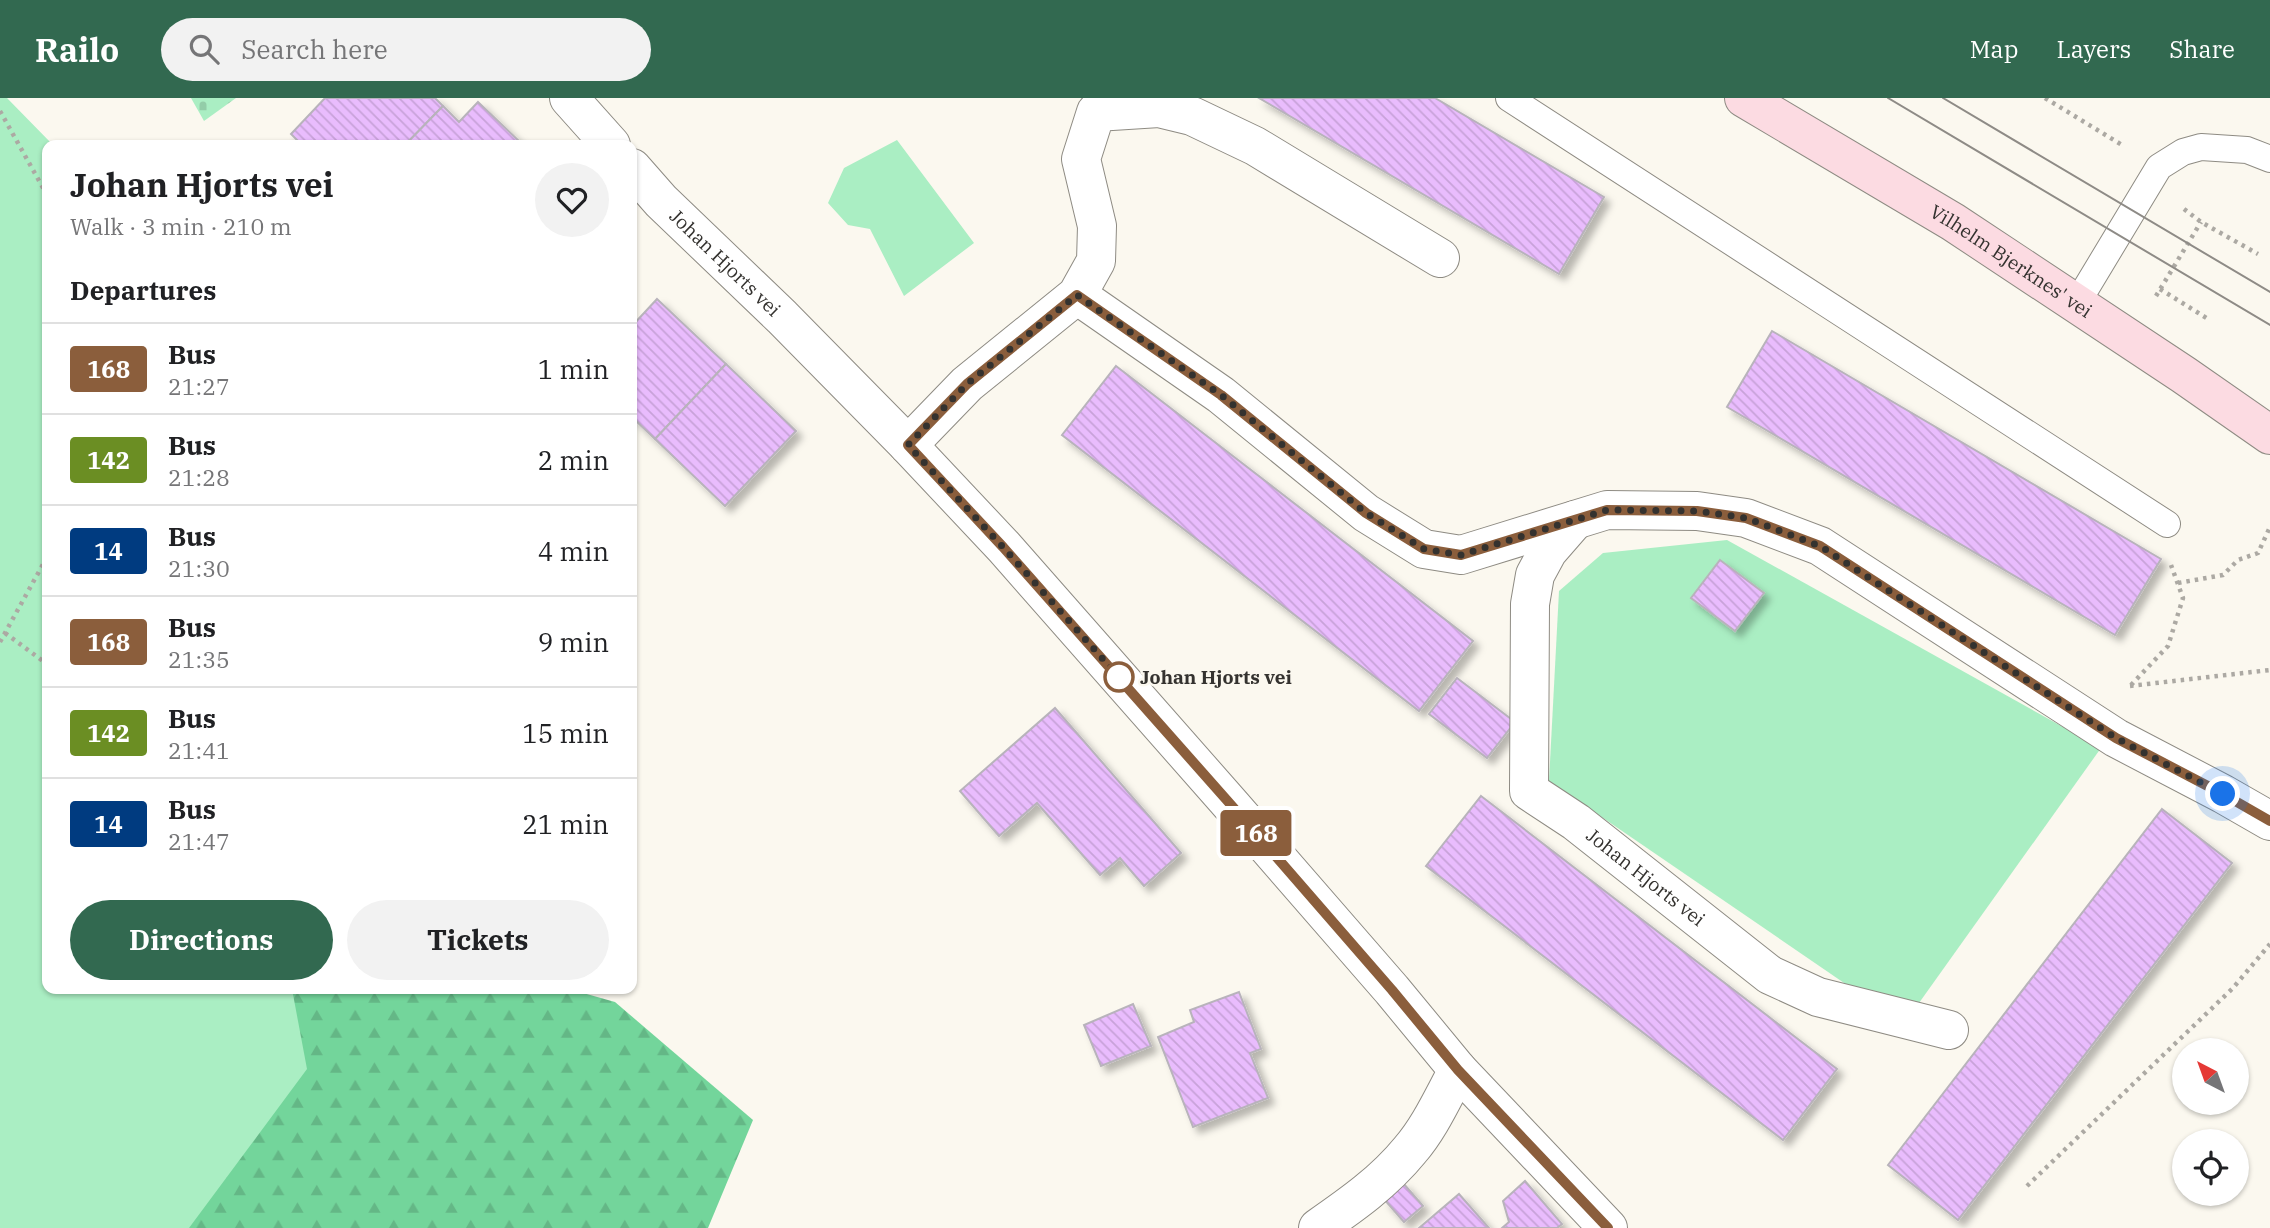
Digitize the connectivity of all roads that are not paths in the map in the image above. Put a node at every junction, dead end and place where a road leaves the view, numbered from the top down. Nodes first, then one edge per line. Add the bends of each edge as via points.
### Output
1 (569, 98) edge
2 (1509, 98) edge
3 (1744, 98) edge
4 (1085, 105) edge
5 (607, 140) edge
6 (2270, 159) edge
7 (637, 174) edge
8 (1440, 258) dead end
9 (1077, 295) junction
10 (2077, 303) junction
11 (2270, 435) edge
12 (908, 445) junction
13 (1575, 520) junction
14 (2166, 524) road end
15 (2270, 821) edge
16 (1949, 1030) dead end
17 (1458, 1070) junction
18 (1318, 1228) edge
19 (1608, 1228) edge

1 - 5 street
2 - 14 lane
3 - 10 main road, Vilhelm Bjerknes' vei via 1953,222
4 - 8 street via 1159,108 1192,116 1255,146
4 - 9 street via 1081,159 1097,226 1096,261
6 - 10 lane via 2247,150 2201,147 2159,167
7 - 12 street, Johan Hjorts vei
9 - 12 street via 967,384
9 - 13 street via 1221,395 1366,513 1424,549 1461,555
10 - 11 main road, Vilhelm Bjerknes' vei
12 - 17 street, Johan Hjorts vei via 1205,775
13 - 15 street via 1607,510 1697,511 1746,518 1820,546 2116,738
13 - 16 street, Johan Hjorts vei via 1548,551 1535,575 1530,604 1528,791 1576,822 1770,975 1818,998
17 - 18 street via 1411,1149 1380,1183
17 - 19 street, Johan Hjorts vei

